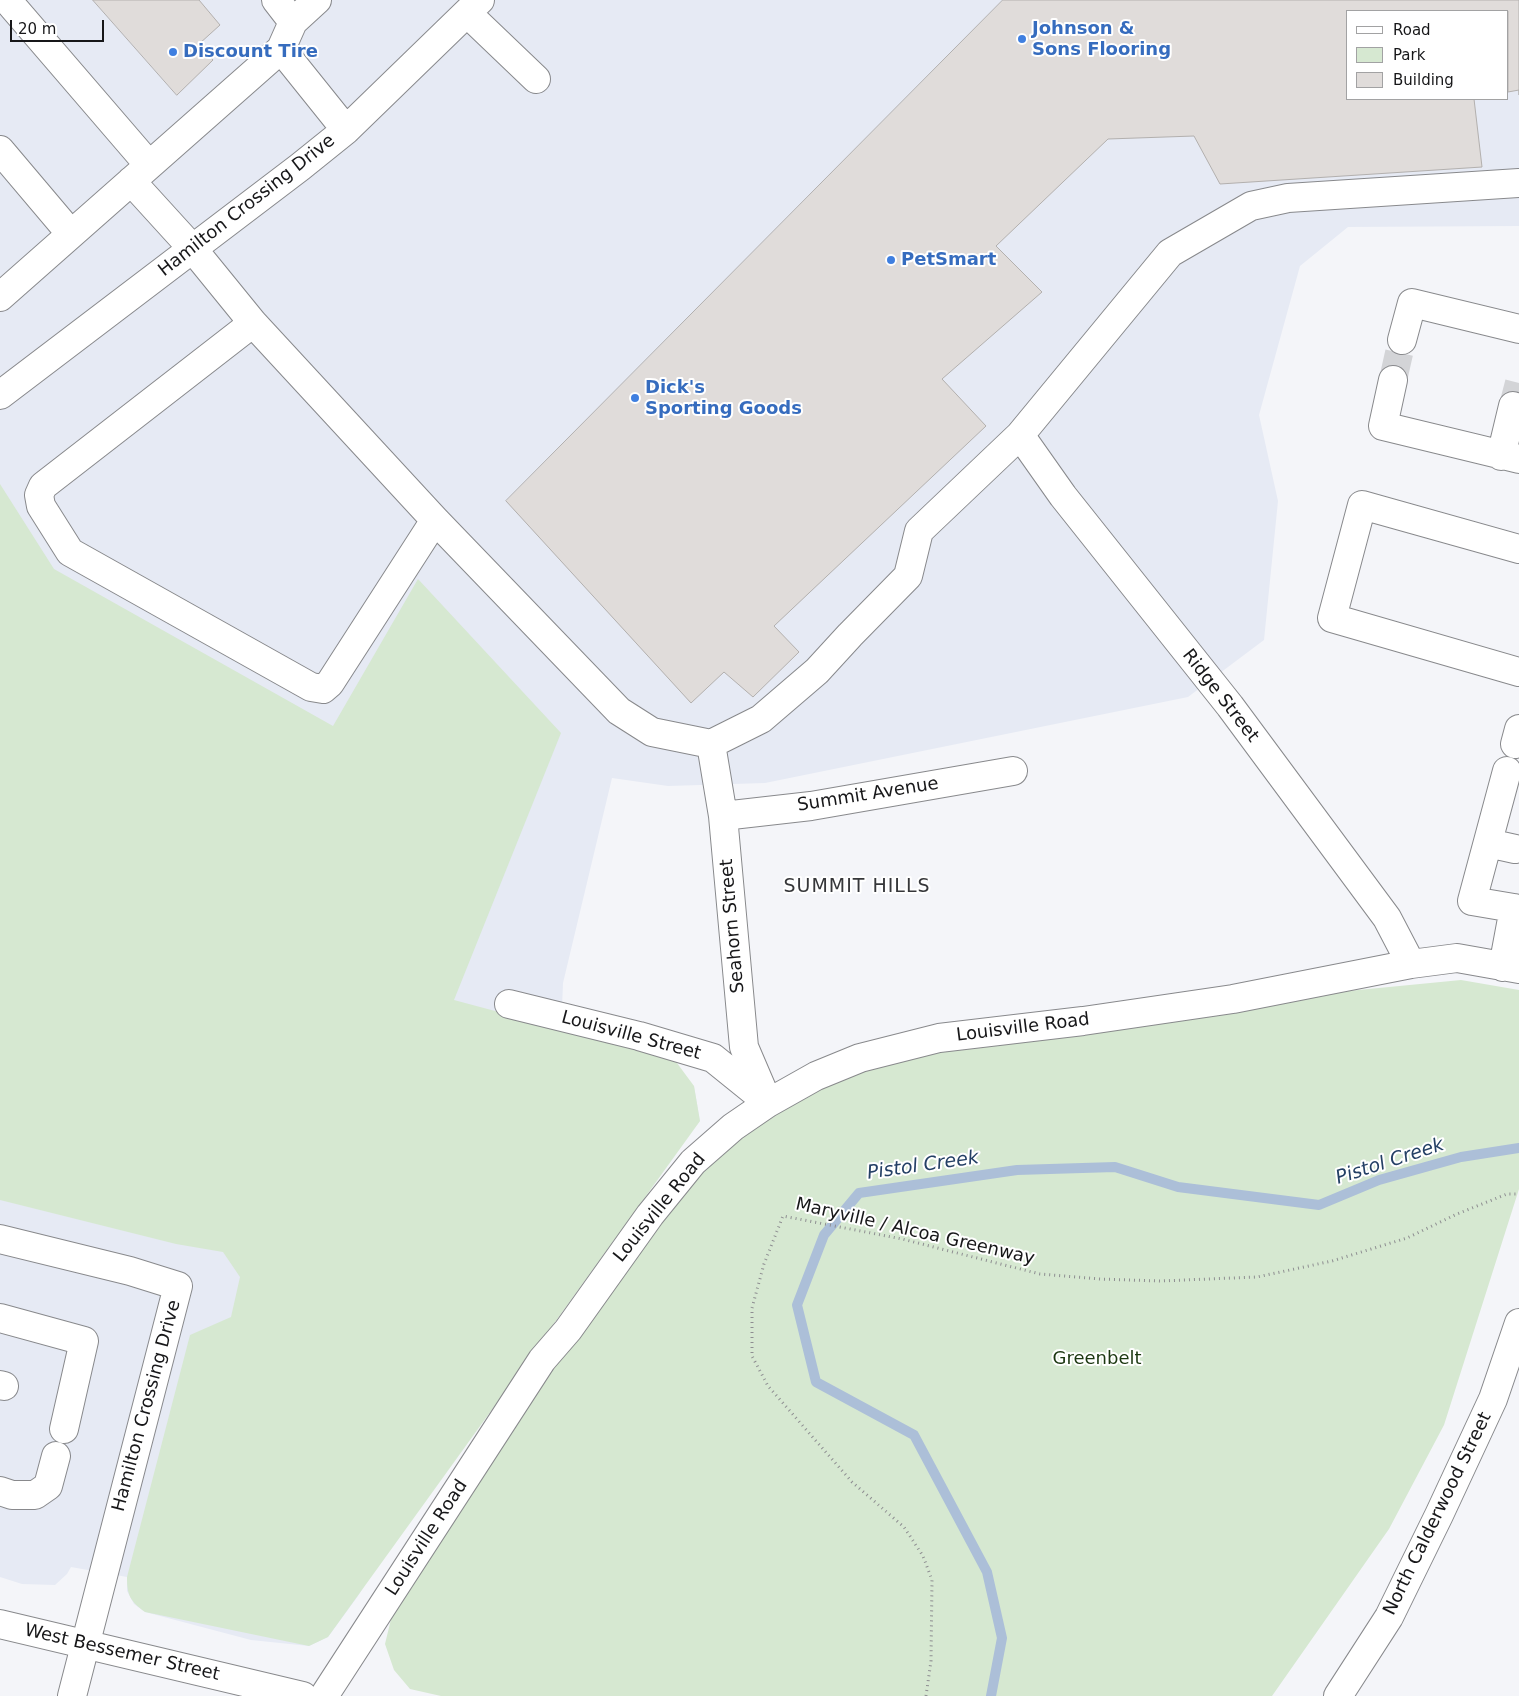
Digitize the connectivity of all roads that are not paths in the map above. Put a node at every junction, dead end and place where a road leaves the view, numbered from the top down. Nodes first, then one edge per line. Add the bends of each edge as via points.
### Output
1 (8, 0) edge
2 (276, 0) edge
3 (317, 0) edge
4 (473, 6) edge
5 (293, 22) junction
6 (281, 49) junction
7 (536, 79) dead end
8 (346, 130) junction
9 (0, 150) edge
10 (140, 173) junction
11 (1519, 183) edge
12 (71, 234) junction
13 (192, 248) junction
14 (0, 297) edge
15 (253, 323) junction
16 (1519, 329) edge
17 (1402, 340) tunnel mouth
18 (1393, 380) tunnel mouth
19 (0, 395) edge
20 (1513, 406) tunnel mouth
21 (1020, 435) junction
22 (1510, 458) edge
23 (435, 520) junction
24 (1519, 549) edge
25 (1519, 672) edge
26 (711, 744) junction
27 (1013, 771) dead end
28 (1509, 788) edge
29 (723, 816) junction
30 (1488, 843) junction
31 (1515, 849) dead end
32 (1516, 909) edge
33 (1411, 964) junction
34 (1511, 968) edge
35 (509, 1004) dead end
36 (768, 1103) junction
37 (0, 1238) edge
38 (0, 1318) edge
39 (1519, 1323) edge
40 (64, 1429) dead end
41 (56, 1456) dead end
42 (0, 1492) edge
43 (0, 1624) edge
44 (86, 1646) junction
45 (72, 1696) edge
46 (303, 1696) edge
47 (324, 1696) edge
48 (1338, 1696) edge

1 - 10 street
2 - 5 street
3 - 5 street
4 - 7 street
4 - 8 street, Hamilton Crossing Drive
5 - 6 street
6 - 8 street
6 - 10 street
8 - 13 street, Hamilton Crossing Drive
9 - 12 street
10 - 12 street
10 - 13 street
11 - 21 street via 1288,198 1251,206 1170,253
12 - 14 street
13 - 15 street
13 - 19 street, Hamilton Crossing Drive
15 - 23 street
15 - 23 street via 43,486 39,495 41,506 70,552 311,687 323,689 330,683
16 - 17 street via 1412,303
18 - 22 street via 1383,426
20 - 22 street
21 - 26 street via 919,531 908,576 817,671 761,719
21 - 33 street, Ridge Street via 1063,496 1230,706 1381,910
23 - 26 street via 619,711 652,732
24 - 25 street via 1362,505 1332,618
26 - 29 street, Seahorn Street
27 - 29 street, Summit Avenue via 811,806
28 - 30 street
29 - 36 street, Seahorn Street via 744,1047
30 - 31 street
30 - 32 street via 1472,901
32 - 34 street
33 - 34 street, Louisville Road via 1457,958
33 - 36 street, Louisville Road via 1224,1000 1083,1022 938,1038 860,1058 816,1076
35 - 36 street, Louisville Street via 713,1058
36 - 47 street, Louisville Road via 733,1127 694,1162 650,1215 568,1330 542,1360
37 - 44 street, Hamilton Crossing Drive via 178,1286
38 - 40 street via 84,1341
39 - 48 street, North Calderwood Street via 1493,1399 1440,1515 1389,1617
41 - 42 street via 48,1486 35,1495
43 - 44 street, West Bessemer Street
44 - 45 street
44 - 46 street, West Bessemer Street

